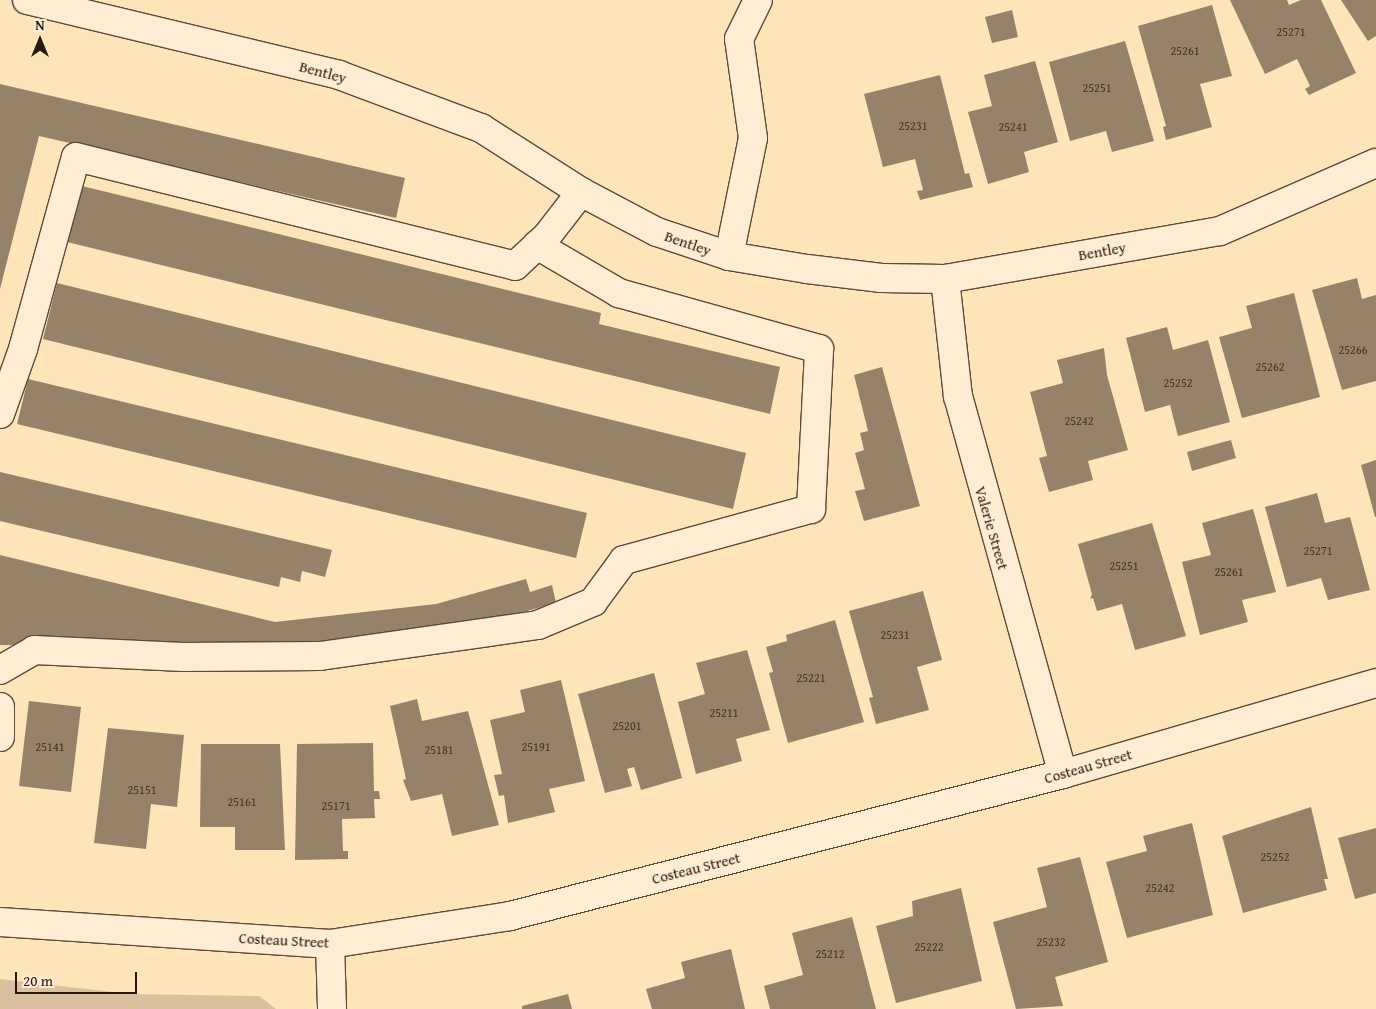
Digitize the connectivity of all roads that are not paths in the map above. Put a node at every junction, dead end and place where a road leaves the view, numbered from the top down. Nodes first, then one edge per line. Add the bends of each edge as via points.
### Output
1 (27, 0) edge
2 (758, 0) edge
3 (1376, 163) edge
4 (581, 192) junction
5 (537, 245) junction
6 (729, 256) junction
7 (945, 279) junction
8 (0, 414) edge
9 (0, 670) edge
10 (1376, 682) edge
11 (0, 708) edge
12 (0, 737) edge
13 (1063, 774) junction
14 (0, 922) edge
15 (330, 944) junction
16 (332, 1009) edge

1 - 4 street, Bentley via 339,75 481,128
2 - 6 street via 739,39 752,138
3 - 7 street, Bentley via 1220,231
4 - 5 street
4 - 6 street, Bentley via 657,232
5 - 8 street via 515,266 76,157 23,349
5 - 9 street via 619,293 819,349 811,509 624,560 593,602 538,625 320,656 183,657 34,650
6 - 7 street, Bentley via 882,278
7 - 13 street, Valerie Street via 960,405
10 - 13 street, Costeau Street
11 - 12 street
13 - 15 street, Costeau Street via 510,916
14 - 15 street, Costeau Street
15 - 16 street

